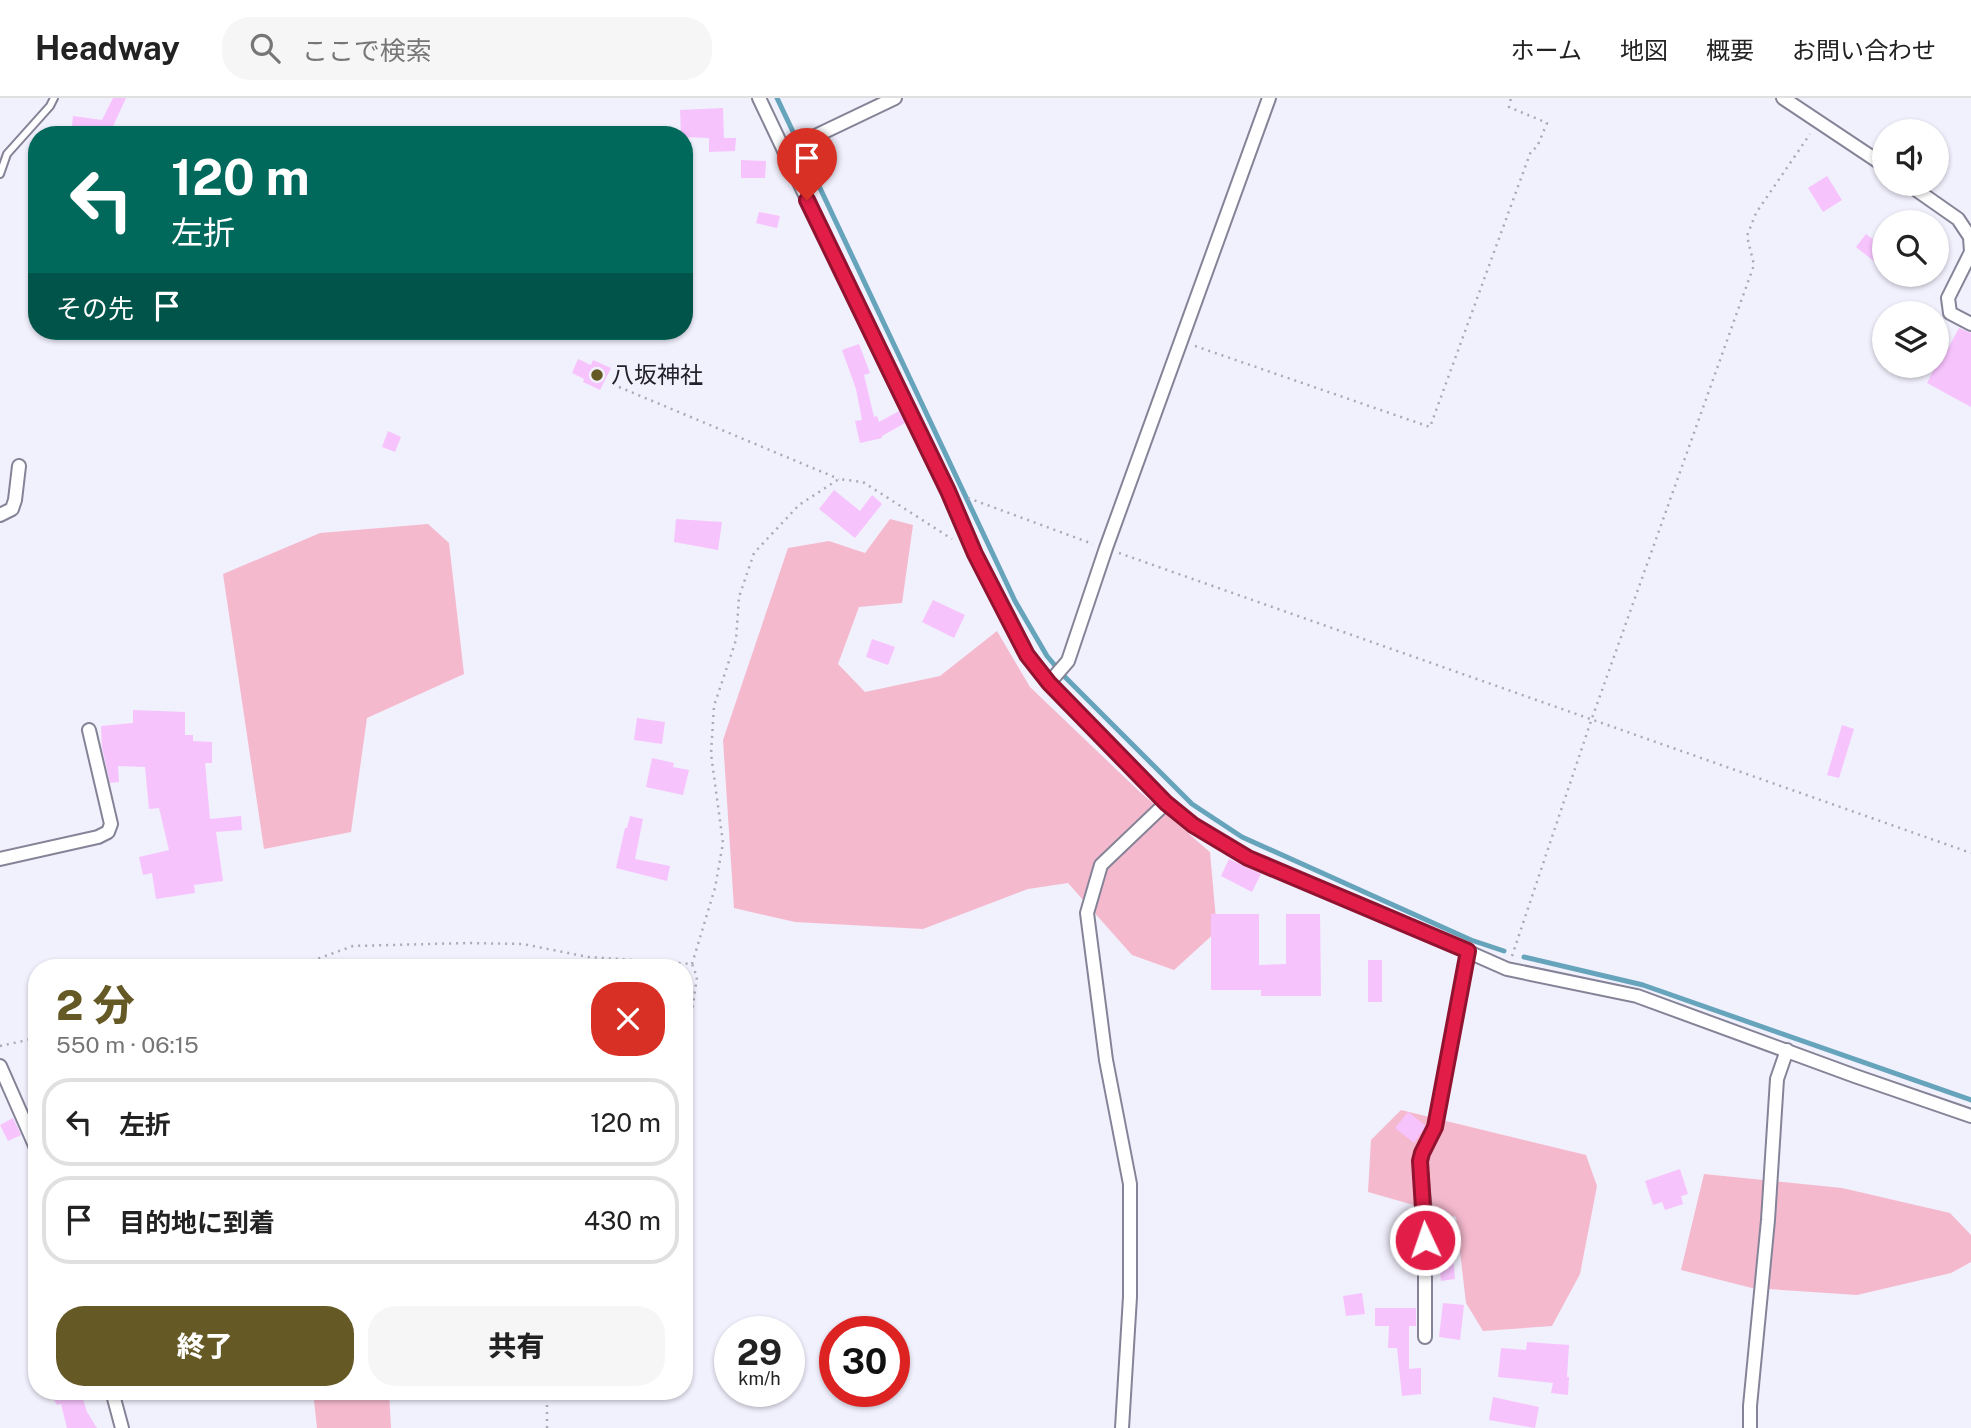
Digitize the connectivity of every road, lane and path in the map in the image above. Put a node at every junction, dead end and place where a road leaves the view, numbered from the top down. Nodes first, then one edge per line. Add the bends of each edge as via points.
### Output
1 (54, 98) edge
2 (759, 98) edge
3 (895, 98) edge
4 (1269, 98) edge
5 (1511, 98) edge
6 (1783, 98) edge
7 (1819, 120) junction
8 (33, 126) edge
9 (28, 131) edge
10 (784, 151) junction
11 (1872, 157) edge
12 (0, 174) edge
13 (1925, 196) edge
14 (1971, 324) edge
15 (1182, 341) junction
16 (618, 387) dead end
17 (19, 466) dead end
18 (839, 479) junction
19 (972, 500) dead end
20 (0, 515) edge
21 (1106, 548) junction
22 (975, 554) junction
23 (1051, 680) junction
24 (1591, 721) junction
25 (89, 730) dead end
26 (1166, 803) junction
27 (1971, 853) edge
28 (0, 859) edge
29 (1468, 951) junction
30 (317, 959) edge
31 (618, 959) edge
32 (693, 961) edge
33 (693, 967) edge
34 (1507, 969) junction
35 (693, 1005) edge
36 (28, 1040) edge
37 (0, 1046) edge
38 (1787, 1050) junction
39 (0, 1066) edge
40 (1971, 1116) edge
41 (28, 1130) edge
42 (1425, 1338) dead end
43 (115, 1400) edge
44 (547, 1400) edge
45 (122, 1428) edge
46 (547, 1428) edge
47 (1122, 1428) edge
48 (1750, 1428) edge

1 - 8 lane
2 - 10 street
3 - 10 street
4 - 15 street
5 - 15 path via 1509,107 1547,123 1531,151 1430,427
6 - 7 street
7 - 11 street
7 - 24 path via 1756,213 1747,236 1754,265
9 - 12 lane via 7,154
10 - 22 street
13 - 14 street via 1958,219 1970,237 1971,252 1948,298 1950,313
15 - 21 street
16 - 18 path
17 - 20 street via 12,509
18 - 22 path via 863,482
18 - 32 path via 799,505 754,553 739,597 736,640 714,706 711,754 723,843
19 - 21 path
21 - 23 street via 1065,664
21 - 24 path
22 - 23 street via 1021,645
23 - 26 street
24 - 27 path
24 - 34 path
25 - 28 street via 111,824 108,832
26 - 29 street via 1248,858
26 - 47 street via 1101,865 1087,913 1106,1060 1130,1184 1130,1297
29 - 34 street
29 - 42 street via 1435,1127 1420,1161 1425,1212
30 - 31 path via 353,946 468,943 523,944
33 - 35 path via 697,977
34 - 38 street via 1637,996
36 - 37 path
38 - 40 street
38 - 48 street via 1777,1079
39 - 41 street
43 - 45 street
44 - 46 path

